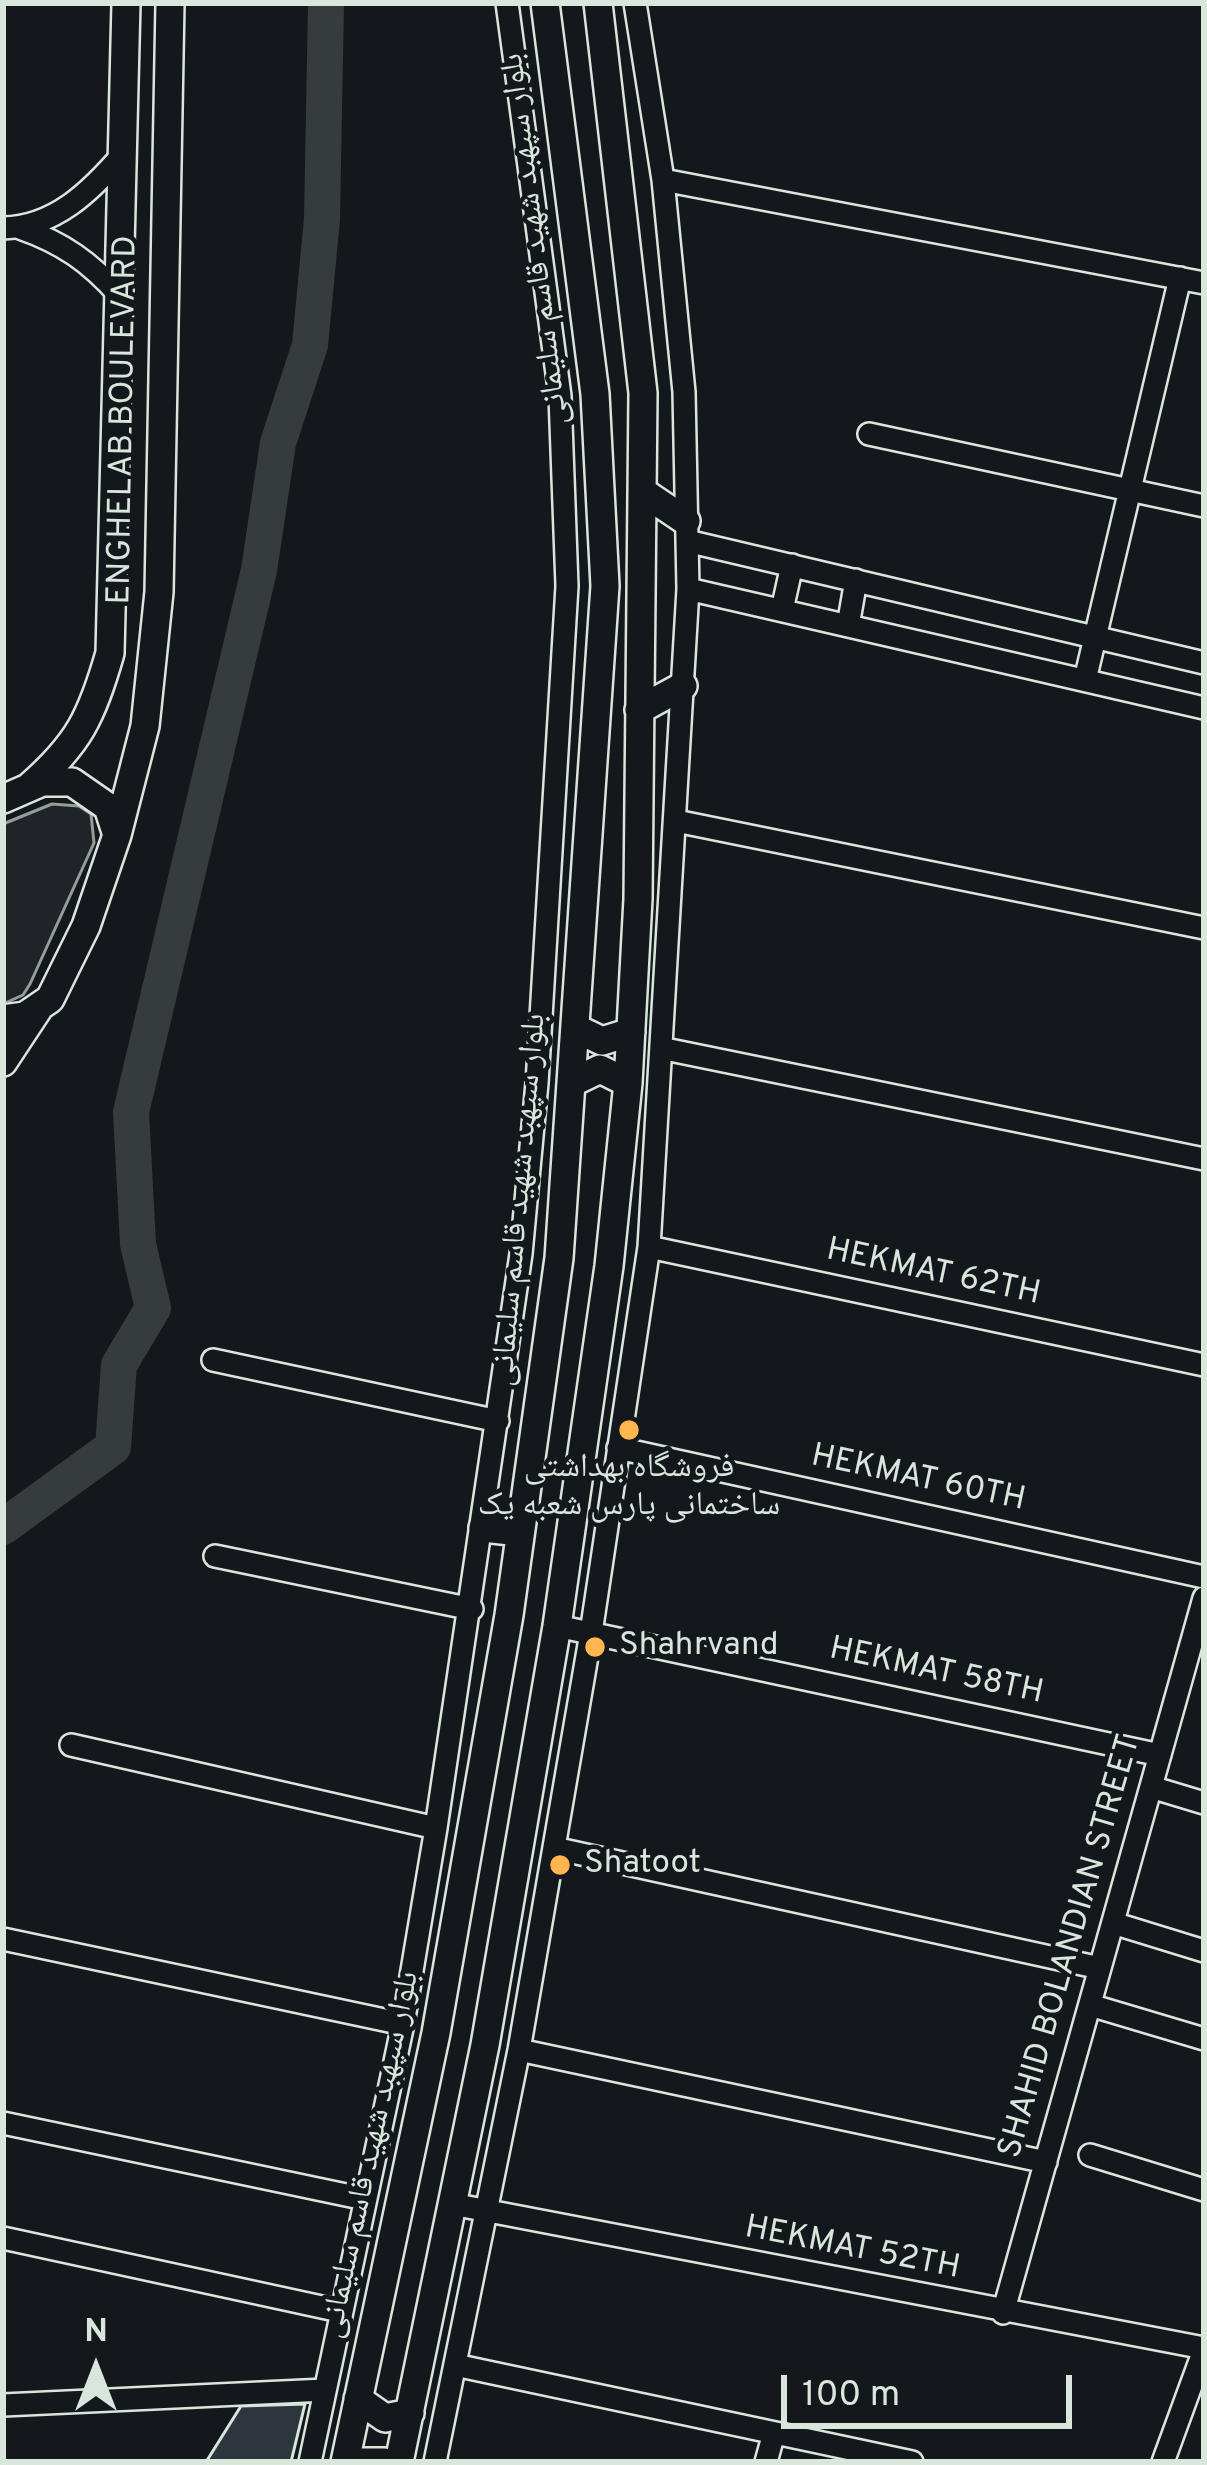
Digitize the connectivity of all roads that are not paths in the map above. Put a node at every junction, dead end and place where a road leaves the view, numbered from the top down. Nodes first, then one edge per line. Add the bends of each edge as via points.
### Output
1 (126, 3) edge
2 (170, 3) edge
3 (507, 3) edge
4 (545, 3) edge
5 (598, 3) edge
6 (634, 3) edge
7 (123, 154) junction
8 (663, 180) junction
9 (11, 228) edge
10 (1180, 278) junction
11 (1204, 283) edge
12 (120, 296) junction
13 (868, 434) dead end
14 (1130, 490) junction
15 (643, 492) junction
16 (1204, 506) edge
17 (687, 531) junction
18 (792, 565) junction
19 (856, 580) junction
20 (688, 589) junction
21 (782, 610) junction
22 (848, 626) junction
23 (1095, 639) junction
24 (1204, 664) edge
25 (1085, 680) junction
26 (683, 686) junction
27 (1204, 708) edge
28 (639, 710) junction
29 (16, 793) edge
30 (676, 821) junction
31 (117, 835) junction
32 (1204, 928) edge
33 (38, 1009) junction
34 (3, 1019) edge
35 (574, 1028) junction
36 (631, 1032) junction
37 (664, 1048) junction
38 (3, 1062) edge
39 (571, 1083) junction
40 (628, 1083) junction
41 (1204, 1159) edge
42 (649, 1247) junction
43 (213, 1360) dead end
44 (1204, 1365) edge
45 (498, 1421) junction
46 (618, 1448) junction
47 (483, 1528) junction
48 (520, 1532) junction
49 (215, 1556) dead end
50 (1204, 1577) edge
51 (1204, 1598) edge
52 (472, 1609) junction
53 (557, 1626) junction
54 (591, 1633) junction
55 (1196, 1656) edge
56 (71, 1745) dead end
57 (1160, 1755) junction
58 (1151, 1787) junction
59 (1204, 1803) edge
60 (436, 1828) junction
61 (554, 1848) junction
62 (1113, 1923) junction
63 (3, 1939) edge
64 (1204, 1951) edge
65 (1100, 1967) junction
66 (1090, 2005) junction
67 (403, 2024) junction
68 (1204, 2039) edge
69 (519, 2050) junction
70 (3, 2123) edge
71 (380, 2132) junction
72 (413, 2140) junction
73 (1090, 2155) dead end
74 (1046, 2162) junction
75 (1204, 2190) edge
76 (365, 2199) junction
77 (452, 2204) junction
78 (488, 2211) junction
79 (3, 2238) edge
80 (340, 2311) junction
81 (1003, 2313) junction
82 (1204, 2349) edge
83 (455, 2365) junction
84 (325, 2390) junction
85 (358, 2399) junction
86 (3, 2405) edge
87 (410, 2413) junction
88 (774, 2433) junction
89 (310, 2462) edge
90 (348, 2462) edge
91 (384, 2462) edge
92 (400, 2462) edge
93 (435, 2462) edge
94 (766, 2462) edge
95 (912, 2462) edge
96 (1163, 2462) edge

1 - 7 main road, ENGHELAB BOULEVARD
2 - 31 main road, ENGHELAB BOULEVARD via 159,592 145,726
3 - 45 street via 560,396 567,586 537,1083
4 - 35 main road, بلوار سپهبد شهید قاسم سلیمانی via 595,394 605,586
5 - 15 main road via 643,393
6 - 8 street
7 - 9 street via 59,213
7 - 12 main road, ENGHELAB BOULEVARD
8 - 10 street
8 - 17 street via 684,392
9 - 12 street via 57,240
10 - 11 street
10 - 14 street
12 - 29 main road, ENGHELAB BOULEVARD via 110,653 93,712 68,754
13 - 14 street
14 - 16 street
14 - 23 street
15 - 17 main road
15 - 28 main road
17 - 18 street
17 - 20 street
18 - 19 street
18 - 21 street
19 - 22 street
19 - 23 street
20 - 21 street
20 - 26 street
21 - 22 street
22 - 25 street
23 - 24 street
23 - 25 street
25 - 27 street
26 - 28 main road
26 - 30 street
28 - 36 main road
29 - 31 main road via 57,780 86,787 108,807
30 - 32 street
30 - 37 street
31 - 33 main road, ENGHELAB BOULEVARD via 86,926
33 - 34 main road
33 - 38 main road, ENGHELAB BOULEVARD
35 - 36 main road via 602,1041
35 - 39 main road, بلوار سپهبد شهید قاسم سلیمانی
36 - 40 main road
37 - 41 street
37 - 42 street
39 - 40 main road via 599,1069
39 - 48 main road, بلوار سپهبد شهید قاسم سلیمانی via 559,1258
40 - 53 main road
42 - 44 street, HEKMAT 62TH
42 - 46 street
43 - 45 street
45 - 47 street
46 - 50 street, HEKMAT 60TH
46 - 54 street
47 - 48 main road
47 - 52 street
48 - 72 main road, بلوار سپهبد شهید قاسم سلیمانی
49 - 52 street
51 - 55 street, SHAHID BOLANDIAN STREET
52 - 60 street
53 - 54 street, HEKMAT 58TH
53 - 77 main road
54 - 57 street, HEKMAT 58TH
54 - 61 street
55 - 57 street, SHAHID BOLANDIAN STREET
56 - 60 street
57 - 58 street, SHAHID BOLANDIAN STREET
58 - 59 street
58 - 62 street, SHAHID BOLANDIAN STREET
60 - 67 street
61 - 65 street
61 - 69 street
62 - 64 street
62 - 65 street, SHAHID BOLANDIAN STREET
63 - 67 street
65 - 66 street, SHAHID BOLANDIAN STREET
66 - 68 street
66 - 74 street, SHAHID BOLANDIAN STREET
67 - 71 street
69 - 74 street
69 - 78 street
70 - 76 street
71 - 72 street
71 - 76 street
72 - 85 main road, بلوار سپهبد شهید قاسم سلیمانی
73 - 75 street
74 - 81 street, SHAHID BOLANDIAN STREET
76 - 80 street
77 - 78 street, HEKMAT 52TH
77 - 87 main road
78 - 81 street, HEKMAT 52TH
78 - 83 street
79 - 80 street
80 - 84 street
81 - 82 street, HEKMAT 52TH
82 - 96 street
83 - 88 street
83 - 93 street
84 - 86 street
84 - 89 street
85 - 87 main road via 385,2418
85 - 90 main road, بلوار سپهبد شهید قاسم سلیمانی
87 - 92 main road
88 - 94 street
88 - 95 street
90 - 91 main road

